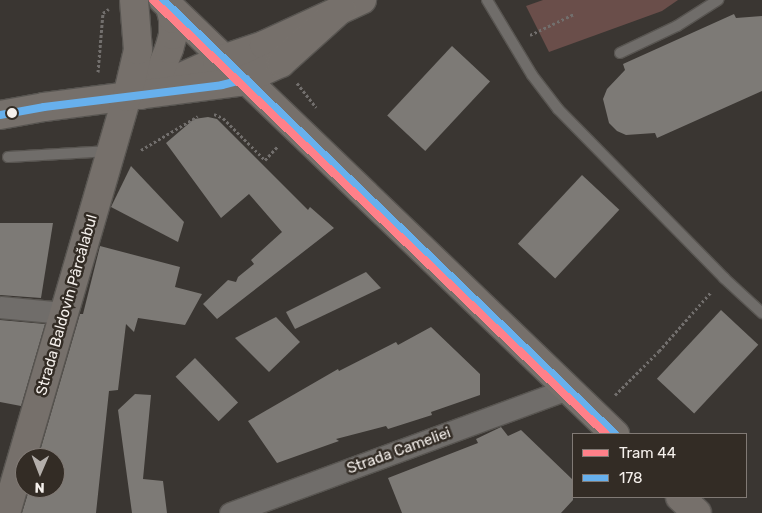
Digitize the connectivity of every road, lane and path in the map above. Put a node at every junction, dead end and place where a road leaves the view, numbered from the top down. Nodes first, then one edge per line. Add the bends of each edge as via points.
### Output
1 (134, 0) edge
2 (487, 0) edge
3 (718, 0) edge
4 (166, 4) edge
5 (352, 4) edge
6 (574, 14) dead end
7 (513, 43) junction
8 (620, 53) dead end
9 (224, 59) junction
10 (246, 80) junction
11 (133, 97) junction
12 (0, 115) edge
13 (111, 151) junction
14 (8, 157) dead end
15 (724, 278) junction
16 (0, 306) edge
17 (762, 312) edge
18 (64, 314) junction
19 (568, 389) junction
20 (595, 415) junction
21 (614, 433) edge
22 (681, 498) edge
23 (6, 513) edge
24 (230, 513) edge
25 (697, 513) edge

1 - 11 main road, Strada Baldovin Pârcălabul via 138,50
2 - 7 lane
3 - 8 lane via 677,26
4 - 9 main road
4 - 11 main road via 173,19 169,49 161,69
5 - 9 main road via 264,45
5 - 10 main road via 281,63
6 - 7 path
7 - 15 lane via 558,109
9 - 10 main road
9 - 11 main road
10 - 11 main road
10 - 19 main road
11 - 12 main road
11 - 13 main road, Strada Baldovin Pârcălabul
13 - 14 lane
13 - 18 main road, Strada Baldovin Pârcălabul
15 - 17 lane
15 - 20 path via 659,351
16 - 18 street
18 - 23 main road, Strada Baldovin Pârcălabul
19 - 20 main road
19 - 24 street, Strada Cameliei
20 - 21 main road
22 - 25 main road

